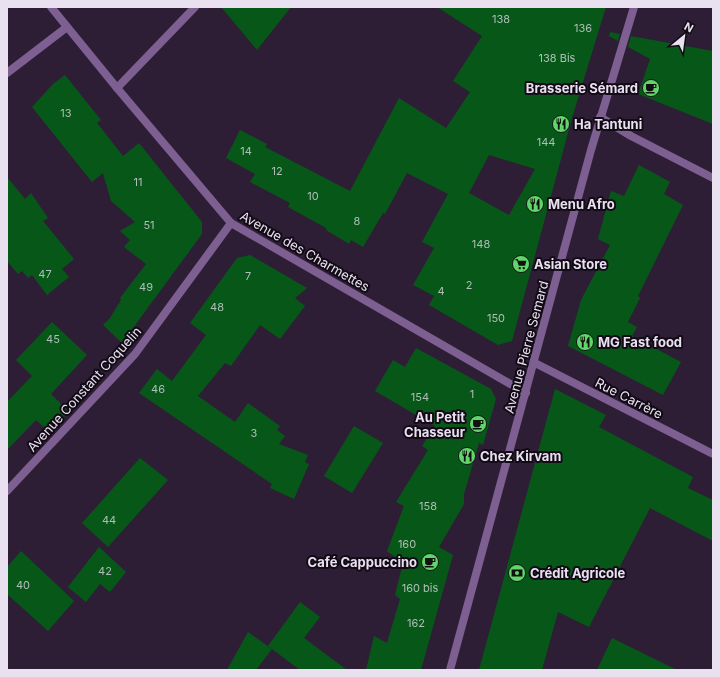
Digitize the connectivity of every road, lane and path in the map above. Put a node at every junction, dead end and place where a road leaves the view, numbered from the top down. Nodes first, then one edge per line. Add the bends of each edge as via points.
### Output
1 (51, 7) edge
2 (195, 7) edge
3 (634, 7) edge
4 (67, 27) junction
5 (7, 73) edge
6 (117, 88) junction
7 (600, 117) junction
8 (713, 178) edge
9 (231, 223) junction
10 (535, 363) junction
11 (526, 393) junction
12 (713, 454) edge
13 (7, 491) edge
14 (450, 670) edge

1 - 4 street, Avenue des Charmettes
2 - 6 street
3 - 7 street, Avenue Pierre Semard
4 - 5 street
4 - 6 street, Avenue des Charmettes
6 - 9 street, Avenue des Charmettes
7 - 8 street
7 - 10 street, Avenue Pierre Semard
9 - 11 street, Avenue des Charmettes
9 - 13 street, Avenue Constant Coquelin via 135,354
10 - 11 street, Avenue Pierre Semard
10 - 12 street, Rue Carrère
11 - 14 street, Avenue Pierre Semard

